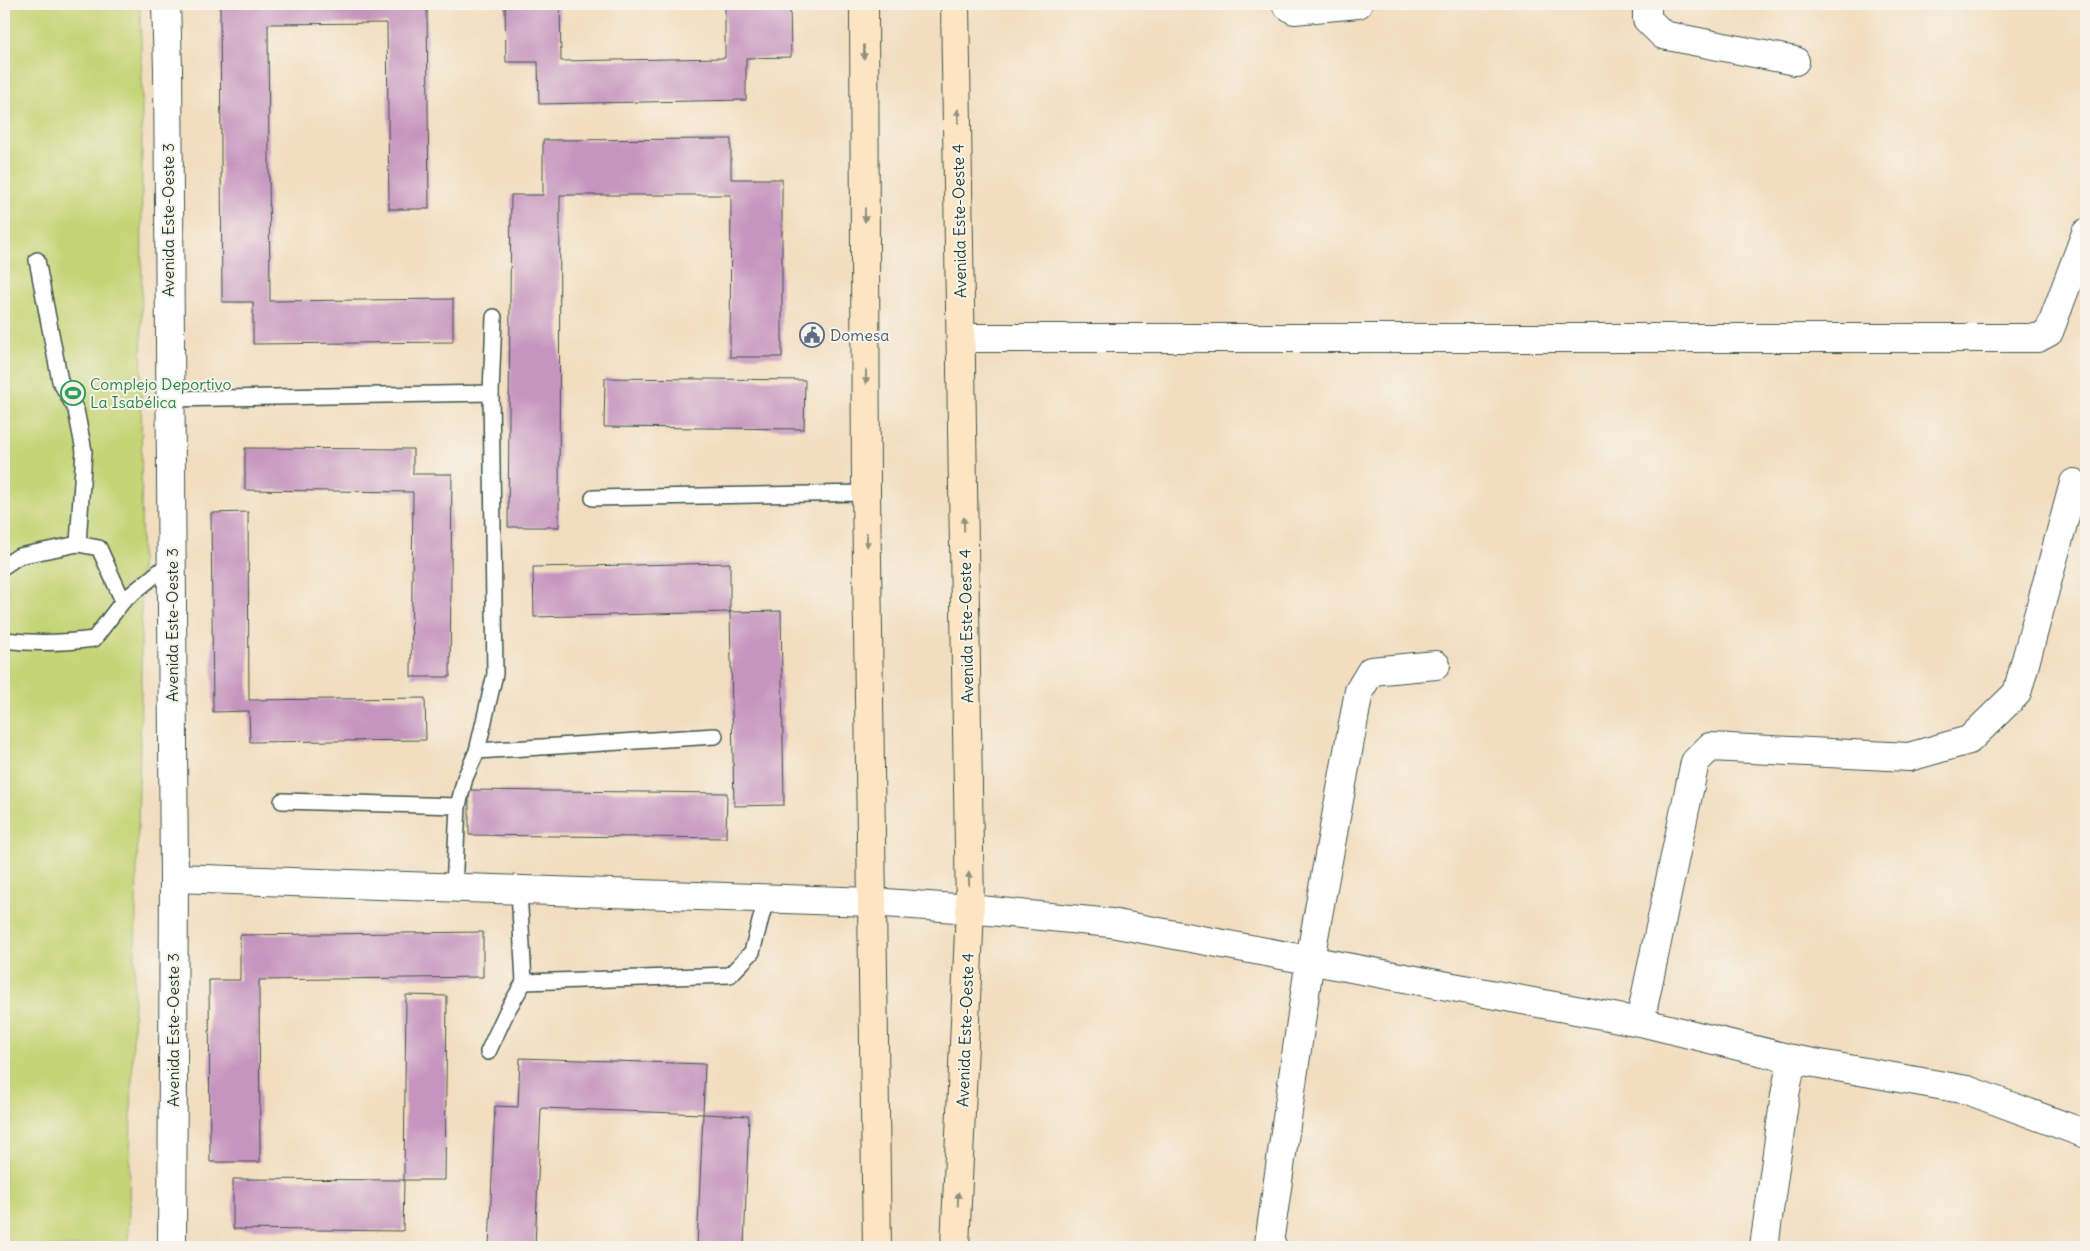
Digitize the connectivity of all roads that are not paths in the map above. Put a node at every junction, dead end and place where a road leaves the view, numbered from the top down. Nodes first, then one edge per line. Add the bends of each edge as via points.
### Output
1 (166, 4) edge
2 (864, 4) edge
3 (955, 4) edge
4 (1286, 4) edge
5 (1358, 4) edge
6 (1647, 4) edge
7 (1795, 61) dead end
8 (2086, 233) edge
9 (37, 260) dead end
10 (494, 317) dead end
11 (961, 338) junction
12 (491, 393) junction
13 (169, 399) junction
14 (2074, 483) dead end
15 (866, 493) junction
16 (594, 498) dead end
17 (78, 544) junction
18 (172, 562) junction
19 (4, 566) edge
20 (123, 601) junction
21 (4, 640) edge
22 (1436, 665) dead end
23 (715, 736) dead end
24 (477, 751) junction
25 (282, 801) dead end
26 (458, 806) junction
27 (174, 878) junction
28 (454, 888) junction
29 (519, 890) junction
30 (766, 899) junction
31 (871, 902) junction
32 (970, 909) junction
33 (1310, 959) junction
34 (524, 982) junction
35 (1640, 1022) junction
36 (488, 1052) dead end
37 (1792, 1059) junction
38 (2086, 1134) edge
39 (172, 1247) edge
40 (877, 1247) edge
41 (956, 1247) edge
42 (1273, 1247) edge
43 (1764, 1247) edge

1 - 13 street, Avenida Este-Oeste 3
2 -> 15 main road
11 -> 3 main road, Avenida Este-Oeste 4
4 - 5 street via 1294,10
6 - 7 street via 1647,19 1663,35
8 - 11 street via 2049,332 2038,338
9 - 17 lane via 60,380 76,410 84,451
10 - 12 lane
32 -> 11 main road, Avenida Este-Oeste 4
12 - 13 lane
12 - 24 lane via 495,674
13 - 18 street, Avenida Este-Oeste 3
14 - 35 street via 2017,693 1969,740 1910,757 1710,747 1695,762
15 - 16 lane
15 -> 31 main road
17 - 19 lane via 19,556
17 - 20 lane via 99,548
18 - 20 lane
18 - 27 street, Avenida Este-Oeste 3
20 - 21 lane via 94,639 71,642
22 - 33 street via 1371,670 1359,691
23 - 24 lane
24 - 26 lane via 465,778
25 - 26 lane
26 - 28 lane
27 - 28 street
27 - 39 street, Avenida Este-Oeste 3
28 - 29 street
29 - 30 street
29 - 34 lane
30 - 31 street
30 - 34 lane via 752,952 730,975
31 - 32 street
31 - 40 main road
32 - 33 street via 1110,923
41 -> 32 main road, Avenida Este-Oeste 4
33 - 35 street
33 - 42 street via 1269,1244
34 - 36 lane
35 - 37 street
37 - 38 street via 1967,1090
37 - 43 street

